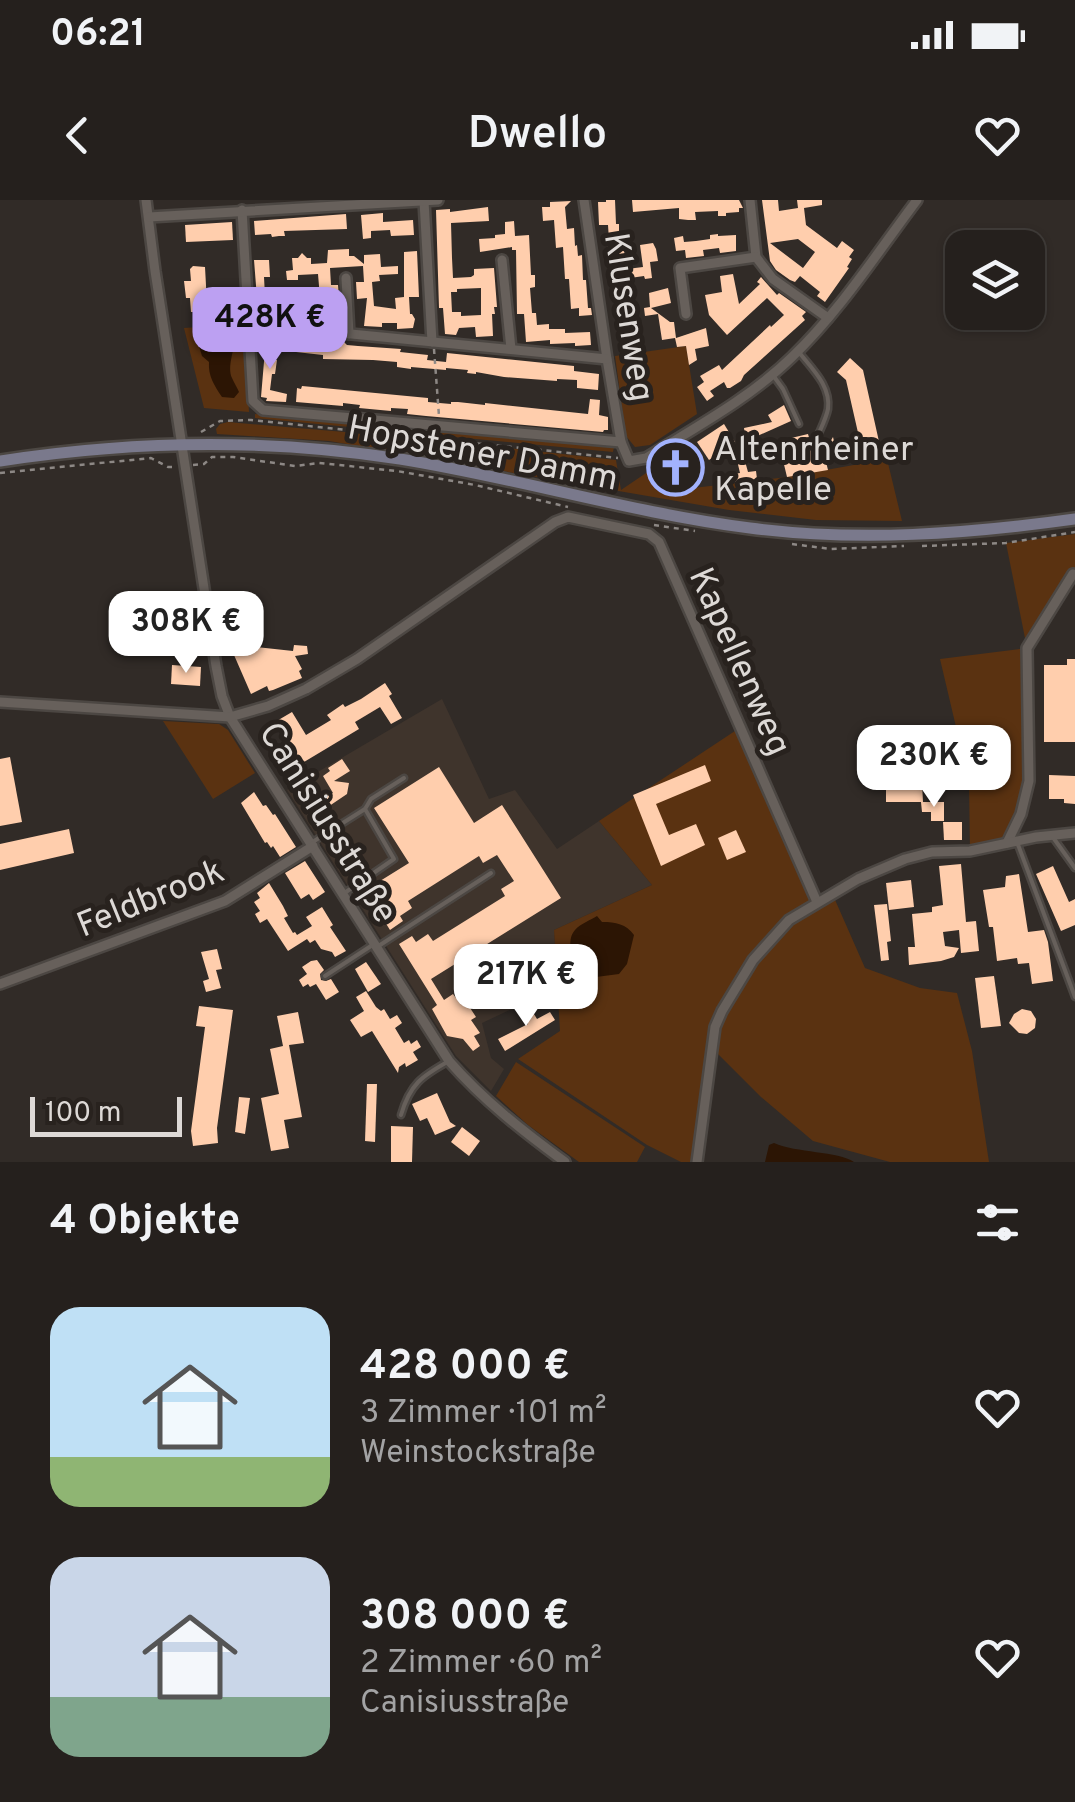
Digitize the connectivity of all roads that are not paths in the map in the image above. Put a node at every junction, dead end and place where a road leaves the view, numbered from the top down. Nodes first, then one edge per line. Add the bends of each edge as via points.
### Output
1 (146, 200) edge
2 (438, 200) edge
3 (584, 200) edge
4 (750, 200) edge
5 (917, 200) edge
6 (424, 201) edge
7 (242, 210) junction
8 (149, 217) junction
9 (756, 257) junction
10 (502, 260) dead end
11 (346, 278) dead end
12 (686, 314) dead end
13 (828, 318) junction
14 (249, 324) junction
15 (349, 334) junction
16 (433, 342) junction
17 (511, 349) junction
18 (798, 351) junction
19 (607, 359) junction
20 (772, 374) junction
21 (799, 424) dead end
22 (816, 440) dead end
23 (622, 442) junction
24 (182, 443) junction
25 (0, 461) edge
26 (1075, 519) edge
27 (1074, 574) edge
28 (0, 702) edge
29 (230, 717) junction
30 (404, 778) dead end
31 (364, 809) junction
32 (1075, 833) edge
33 (1052, 836) junction
34 (1012, 842) junction
35 (312, 844) junction
36 (1075, 868) edge
37 (491, 874) dead end
38 (344, 894) junction
39 (818, 902) junction
40 (376, 946) junction
41 (325, 976) dead end
42 (0, 984) edge
43 (1075, 997) edge
44 (449, 1061) junction
45 (400, 1115) dead end
46 (565, 1162) edge
47 (696, 1162) edge

1 - 8 street, Canisiusstraße
2 - 6 street
3 - 19 street, Klusenweg
4 - 9 street
5 - 13 street
6 - 7 street
6 - 16 street
7 - 8 street
7 - 14 street
8 - 24 street, Canisiusstraße
9 - 12 street via 680,268
9 - 13 street via 773,279
10 - 17 street
11 - 15 street
13 - 18 street
14 - 15 street
14 - 23 street via 253,401 263,410
15 - 16 street
16 - 17 street
17 - 19 street
18 - 20 street
18 - 22 lane via 827,395
19 - 23 street, Klusenweg
20 - 21 lane
20 - 23 street, Klusenweg via 646,458 629,462
24 - 25 main road, Hopstener Damm
24 - 26 main road, Hopstener Damm via 401,459 604,503 832,535 921,535
24 - 29 street, Canisiusstraße
27 - 34 street via 1027,648 1029,781
28 - 29 street
29 - 35 street, Canisiusstraße
29 - 39 street, Kapellenweg via 306,689 358,659 555,522 568,517 649,534 659,542
30 - 31 lane
31 - 35 lane
31 - 38 lane via 394,859
32 - 33 street
33 - 34 street
33 - 36 lane
34 - 39 street via 905,860
34 - 43 lane
35 - 38 street, Canisiusstraße
35 - 42 street, Feldbrook via 225,901
37 - 40 lane
38 - 40 street, Canisiusstraße
39 - 47 street via 769,941 722,1011
40 - 41 lane
40 - 44 street, Canisiusstraße
44 - 45 lane via 422,1076
44 - 46 street, Canisiusstraße

